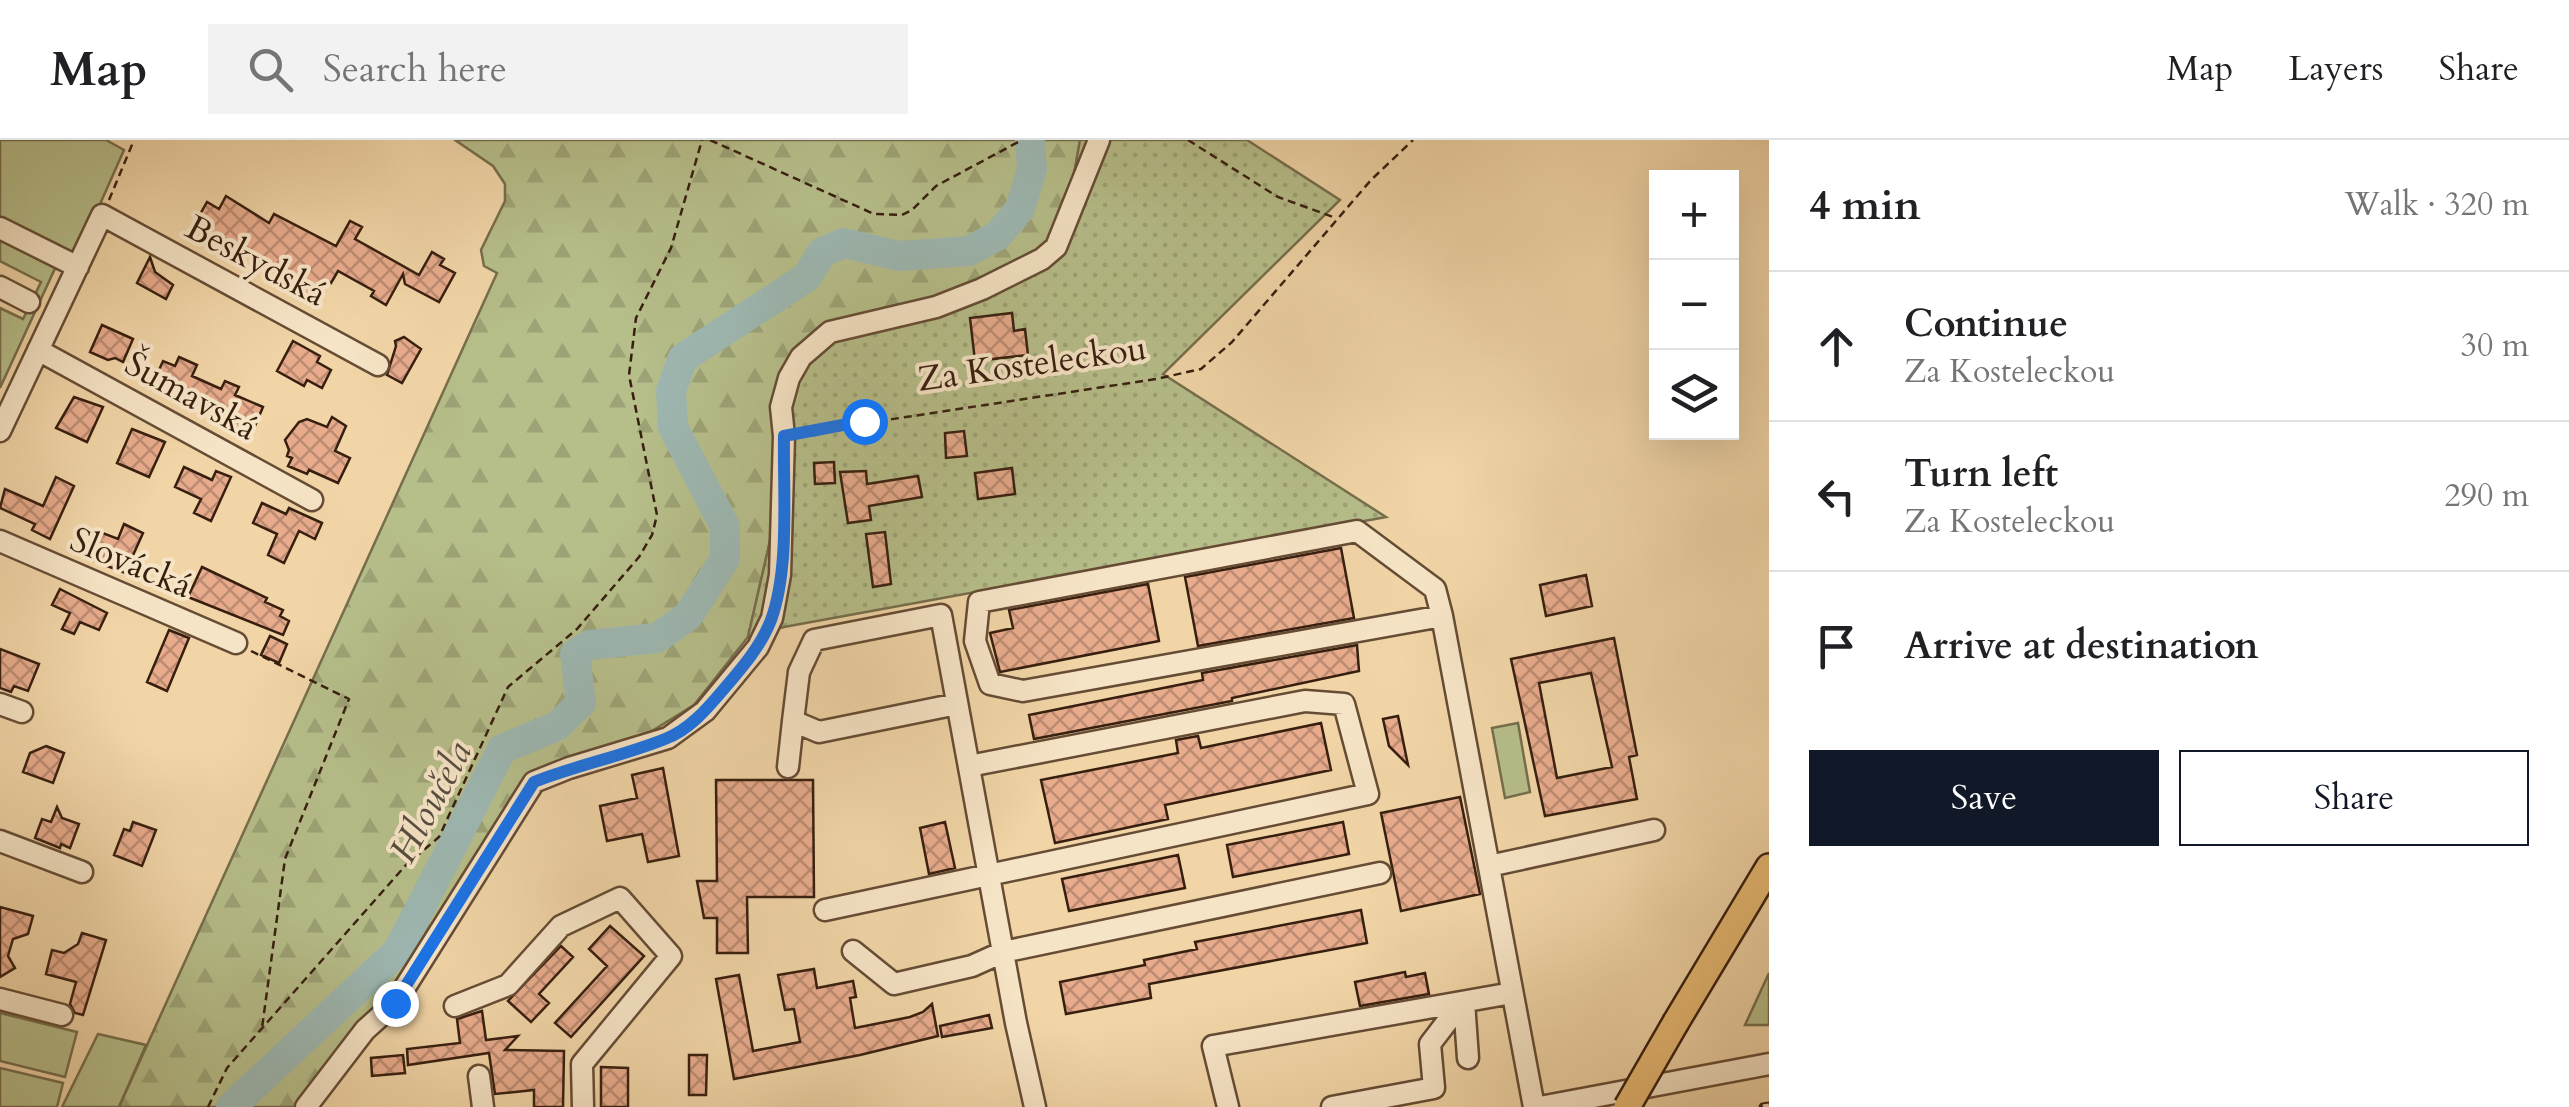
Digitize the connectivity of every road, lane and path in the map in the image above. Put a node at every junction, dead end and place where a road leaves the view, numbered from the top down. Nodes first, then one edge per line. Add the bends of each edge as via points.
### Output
1 (134, 140) edge
2 (702, 140) edge
3 (710, 140) edge
4 (1099, 140) edge
5 (1188, 140) edge
6 (1413, 140) edge
7 (1020, 141) edge
8 (102, 215) junction
9 (1338, 219) junction
10 (0, 228) edge
11 (78, 267) junction
12 (0, 287) edge
13 (29, 302) dead end
14 (38, 350) junction
15 (378, 365) dead end
16 (0, 430) edge
17 (784, 436) junction
18 (312, 500) dead end
19 (0, 541) edge
20 (1442, 616) junction
21 (236, 644) joint
22 (0, 704) edge
23 (957, 704) junction
24 (22, 712) dead end
25 (793, 721) junction
26 (969, 766) junction
27 (788, 767) dead end
28 (1654, 830) dead end
29 (0, 840) edge
30 (1489, 866) junction
31 (1769, 867) edge
32 (82, 872) dead end
33 (988, 873) junction
34 (1380, 873) dead end
35 (826, 910) dead end
36 (853, 950) dead end
37 (1003, 952) junction
38 (1512, 993) junction
39 (0, 999) edge
40 (1458, 1003) junction
41 (455, 1006) dead end
42 (62, 1015) dead end
43 (262, 1029) junction
44 (1468, 1058) dead end
45 (1769, 1064) edge
46 (478, 1076) dead end
47 (208, 1107) edge
48 (306, 1107) edge
49 (483, 1107) edge
50 (583, 1107) edge
51 (1036, 1107) edge
52 (1228, 1107) edge
53 (1332, 1107) edge
54 (1537, 1107) edge
55 (1627, 1107) edge

1 - 8 path
2 - 43 path via 671,248 636,318 629,375 657,516 652,535 577,629 508,687 438,837
3 - 7 path via 885,216 912,210 936,186
4 - 17 street via 1056,247 936,307 818,340 789,378 781,406
5 - 9 path via 1278,197
6 - 9 path, Za Kosteleckou
8 - 11 street
8 - 15 street, Beskydská
9 - 17 path, Za Kosteleckou via 1201,369
10 - 11 street
11 - 14 street
12 - 13 street
14 - 16 street
14 - 18 street, Šumavská
17 - 48 street via 780,575 758,647 705,711 668,738 534,782 395,1003
19 - 21 street, Slovácká
20 - 20 street via 1435,589 1357,531 979,602 975,641 990,684 1023,691
20 - 30 street
21 - 43 path via 349,699 286,859
22 - 24 street
23 - 25 street via 819,732
23 - 25 street via 941,615 814,640 800,672
23 - 26 street
25 - 27 street
26 - 33 street
26 - 33 street via 1304,701 1344,704 1368,794
28 - 30 street
29 - 32 street
30 - 38 street
31 - 55 main road, bridge
33 - 35 street
33 - 37 street
34 - 37 street
36 - 37 street via 894,984
37 - 51 street
38 - 40 street
38 - 54 street
39 - 42 street
40 - 44 street
40 - 52 street via 1214,1046
40 - 53 street via 1430,1044 1434,1088
41 - 50 street via 508,984 560,926 620,898 672,956 582,1064
43 - 47 path via 227,1068
45 - 54 street
46 - 49 street

